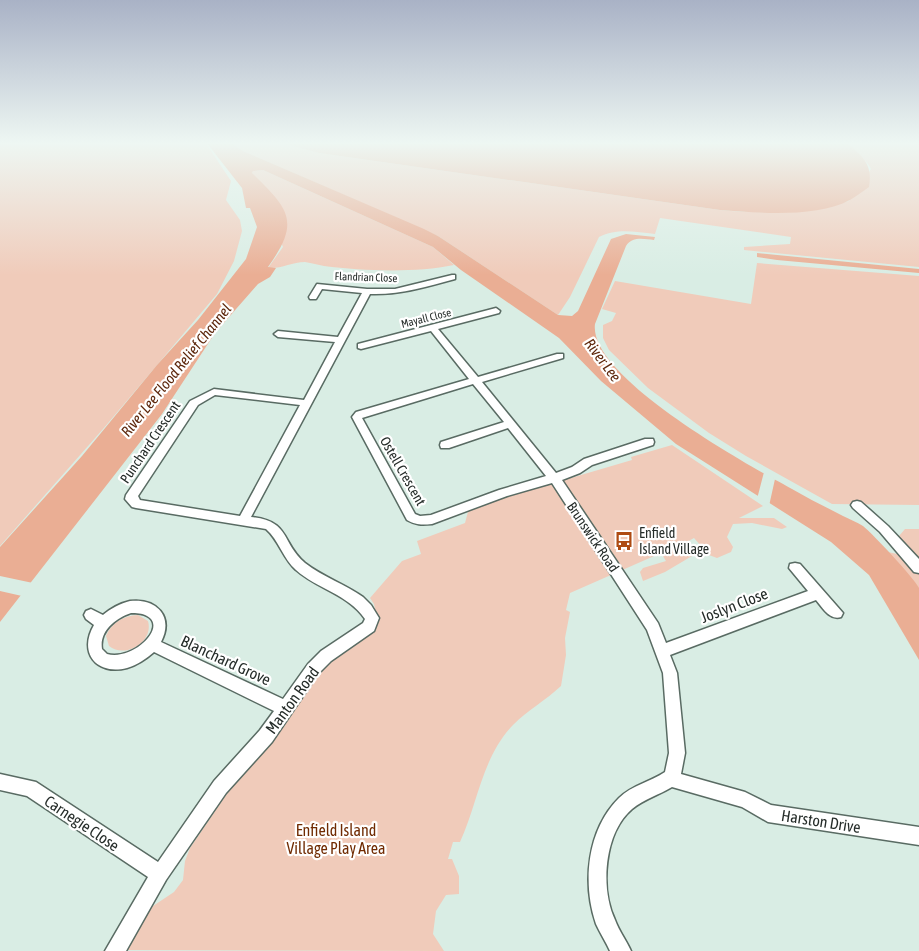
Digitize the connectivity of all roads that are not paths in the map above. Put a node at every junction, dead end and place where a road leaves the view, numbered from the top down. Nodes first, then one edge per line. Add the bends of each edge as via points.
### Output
1 (452, 277) dead end
2 (367, 291) junction
3 (313, 297) dead end
4 (496, 311) dead end
5 (433, 328) junction
6 (278, 334) dead end
7 (340, 340) junction
8 (361, 346) dead end
9 (560, 356) dead end
10 (475, 380) junction
11 (306, 402) junction
12 (510, 424) junction
13 (649, 442) dead end
14 (445, 445) dead end
15 (554, 478) junction
16 (857, 505) dead end
17 (243, 521) junction
18 (794, 568) dead end
19 (919, 568) edge
20 (818, 593) junction
21 (836, 612) dead end
22 (152, 645) junction
23 (663, 651) junction
24 (285, 708) junction
25 (671, 778) junction
26 (0, 782) edge
27 (919, 836) edge
28 (160, 874) junction
29 (115, 951) edge
30 (621, 951) edge

1 - 2 street, Flandrian Close via 408,289
2 - 3 street, Flandrian Close via 320,286
2 - 7 street
4 - 5 street, Mayall Close
5 - 8 street, Mayall Close
5 - 10 street, Brunswick Road
6 - 7 street
7 - 11 street
9 - 10 street
10 - 12 street, Brunswick Road
10 - 15 street, Ostell Crescent via 369,410 357,417 411,517 419,521 432,518
11 - 17 street
11 - 17 street, Punchard Crescent via 208,394 194,403 131,499 145,506
12 - 14 street
12 - 15 street, Brunswick Road
13 - 15 street via 588,462
15 - 23 street, Brunswick Road via 653,627
16 - 19 street
17 - 24 street, Manton Road via 271,526 299,565 357,601 372,618 369,627 326,656 313,669
18 - 20 street
20 - 21 street
20 - 23 street, Joslyn Close
22 - 22 street via 129,660 104,661 94,648 97,619 121,610 150,609 160,620 158,636
22 - 24 street, Blanchard Grove
23 - 25 street, Brunswick Road via 670,673 677,753
24 - 28 street, Manton Road via 266,736 220,787
25 - 27 street, Harston Drive via 740,797 768,813
25 - 30 street via 625,804 607,827 598,852 598,888 605,922
26 - 28 street, Carnegie Close via 30,788
28 - 29 street, Manton Road

